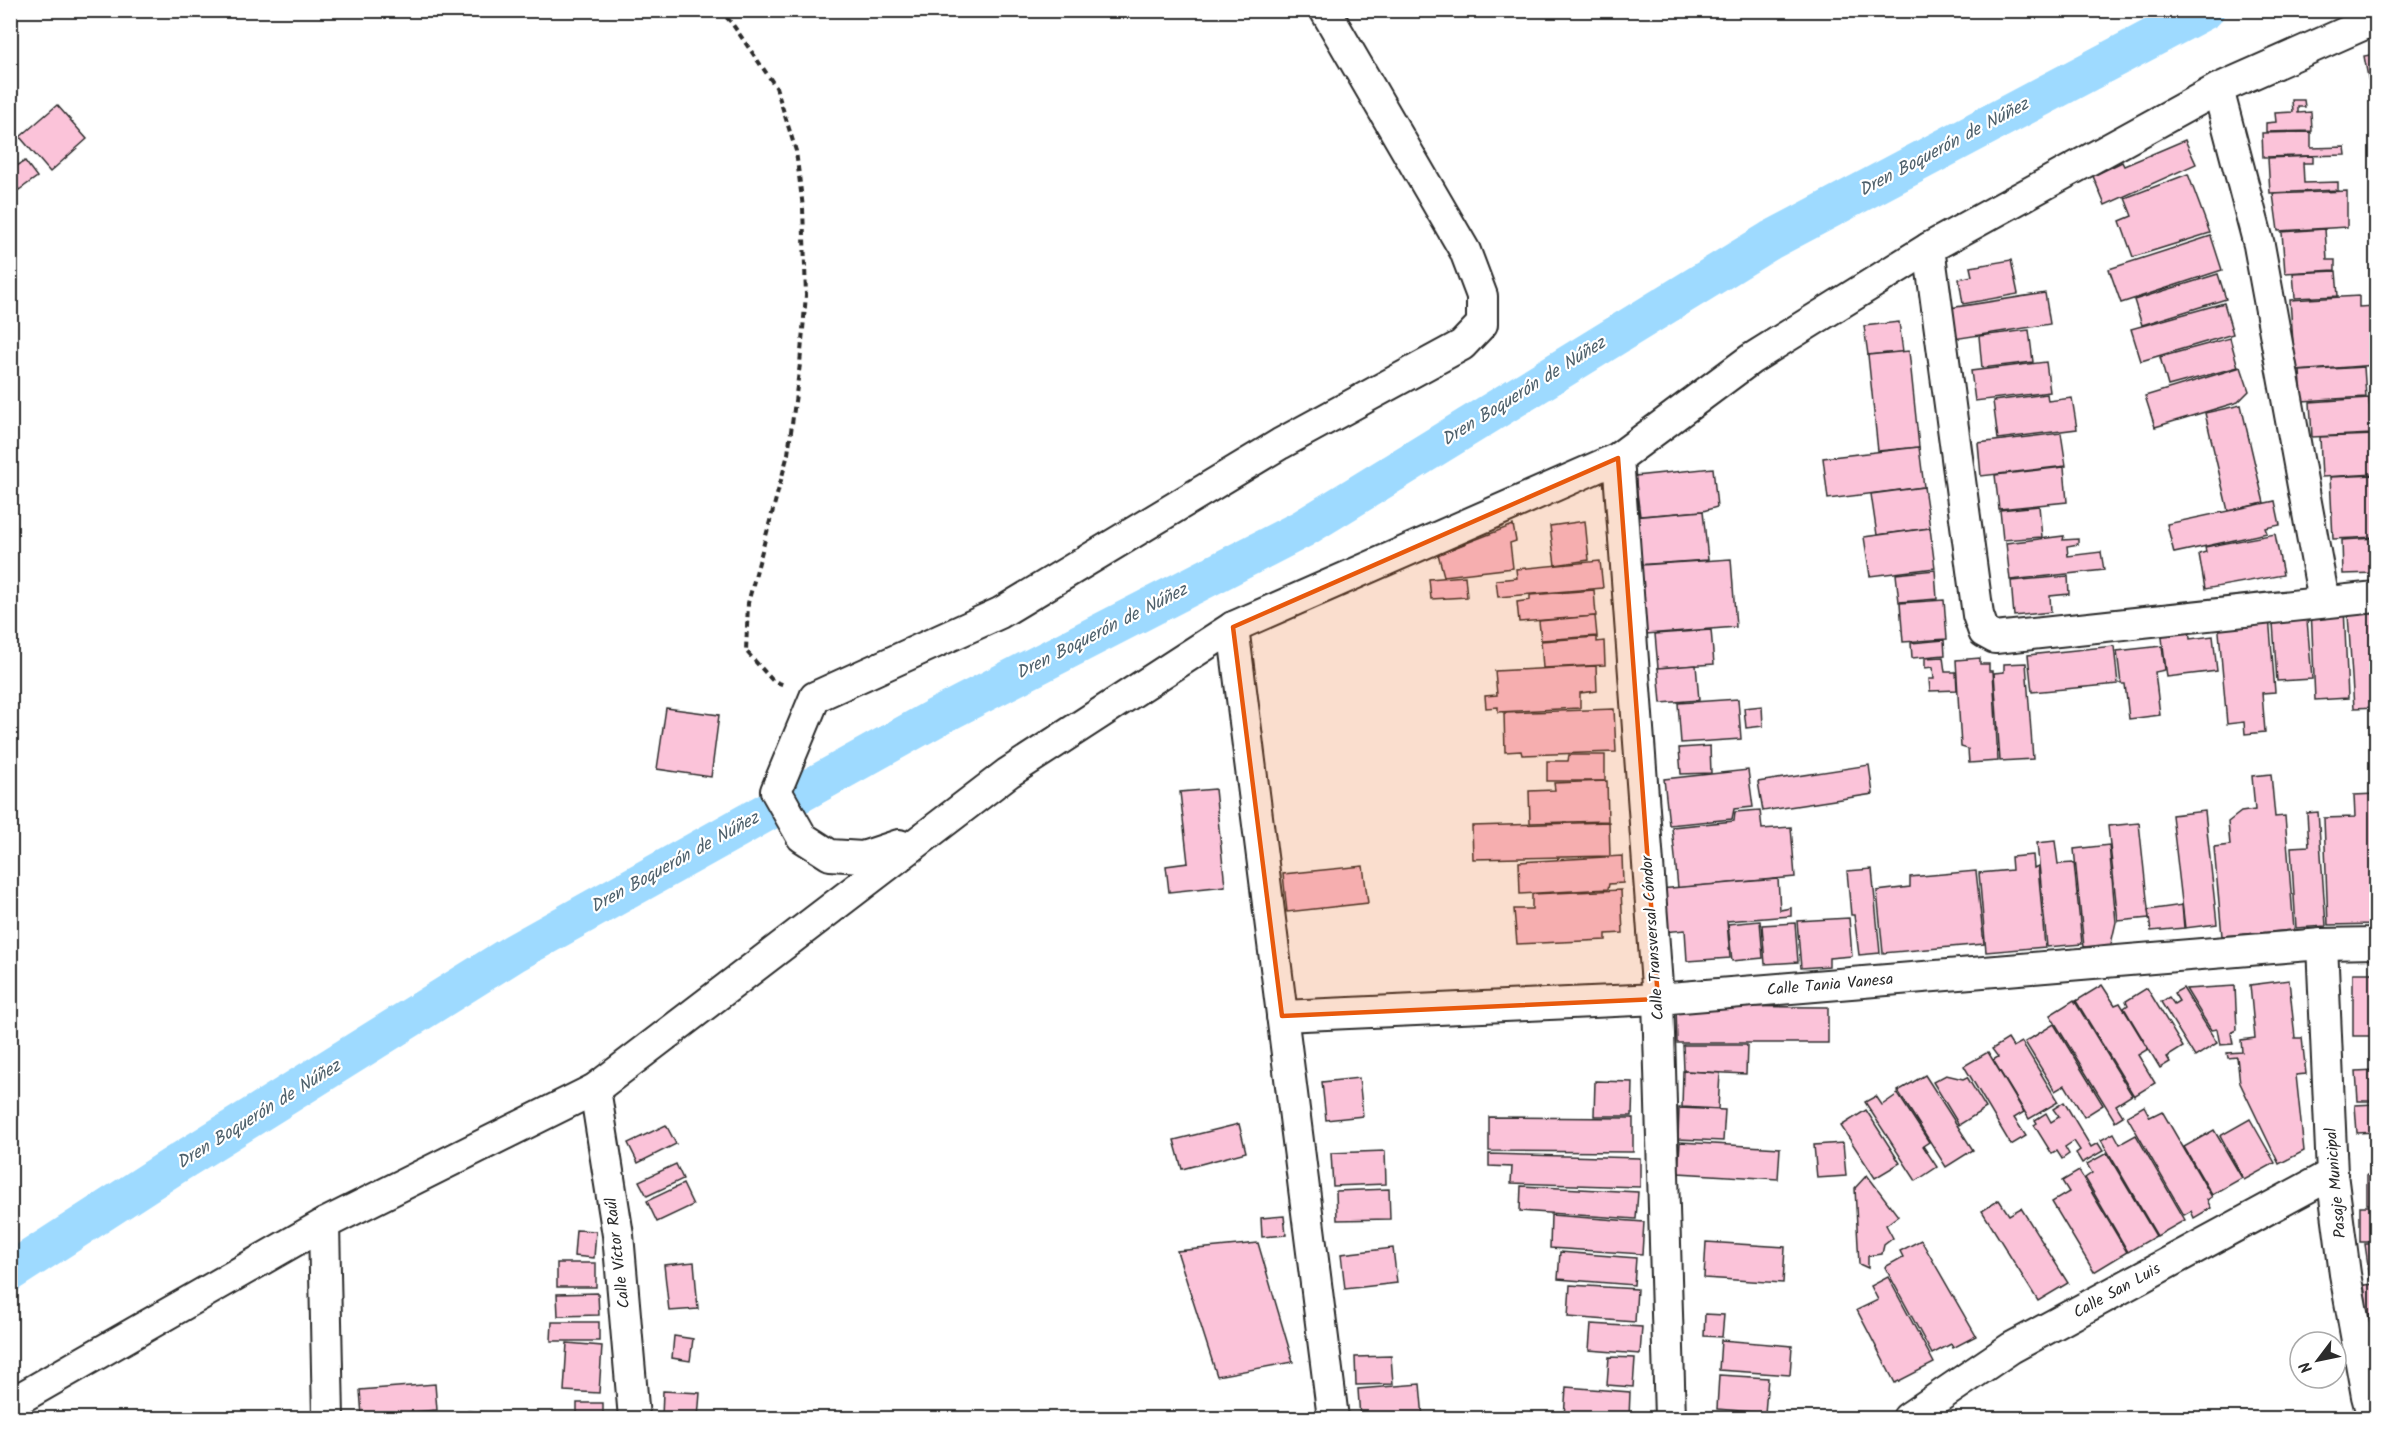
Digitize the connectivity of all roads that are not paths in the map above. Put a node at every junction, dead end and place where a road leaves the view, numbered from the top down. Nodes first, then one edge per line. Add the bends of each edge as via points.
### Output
1 (1325, 10) edge
2 (2376, 19) edge
3 (2218, 89) junction
4 (1929, 248) junction
5 (1618, 458) junction
6 (2376, 597) edge
7 (2324, 601) junction
8 (1233, 627) junction
9 (922, 837) junction
10 (2322, 944) junction
11 (2376, 944) edge
12 (1658, 999) junction
13 (1282, 1016) junction
14 (595, 1089) junction
15 (2332, 1174) junction
16 (324, 1224) junction
17 (38, 1389) junction
18 (10, 1404) edge
19 (38, 1419) edge
20 (328, 1419) edge
21 (634, 1419) edge
22 (1333, 1419) edge
23 (1670, 1419) edge
24 (1908, 1419) edge
25 (2373, 1419) edge

1 - 9 street via 1465,251 1482,296 1482,324 1462,345 1280,444 1000,613 814,697 776,791 802,837 830,855 863,857
2 - 3 street
3 - 4 street
3 - 7 street via 2259,245
4 - 5 street via 1751,359
4 - 7 street via 1978,615 1984,632 1995,638
5 - 8 street
5 - 12 street, Calle Transversal Cóndor
6 - 7 street
8 - 9 street via 1008,773
8 - 13 street
9 - 14 street
10 - 11 street, Calle Tania Vanesa
10 - 12 street, Calle Tania Vanesa
10 - 15 street, Pasaje Municipal
12 - 13 street, Calle Tania Vanesa
12 - 23 street, Calle Transversal Cóndor
13 - 22 street
14 - 16 street
14 - 21 street, Calle Víctor Raúl via 618,1235
15 - 24 street, Calle San Luis via 2011,1348
15 - 25 street, Pasaje Municipal via 2345,1274
16 - 17 street
16 - 20 street
17 - 18 street
17 - 19 street

